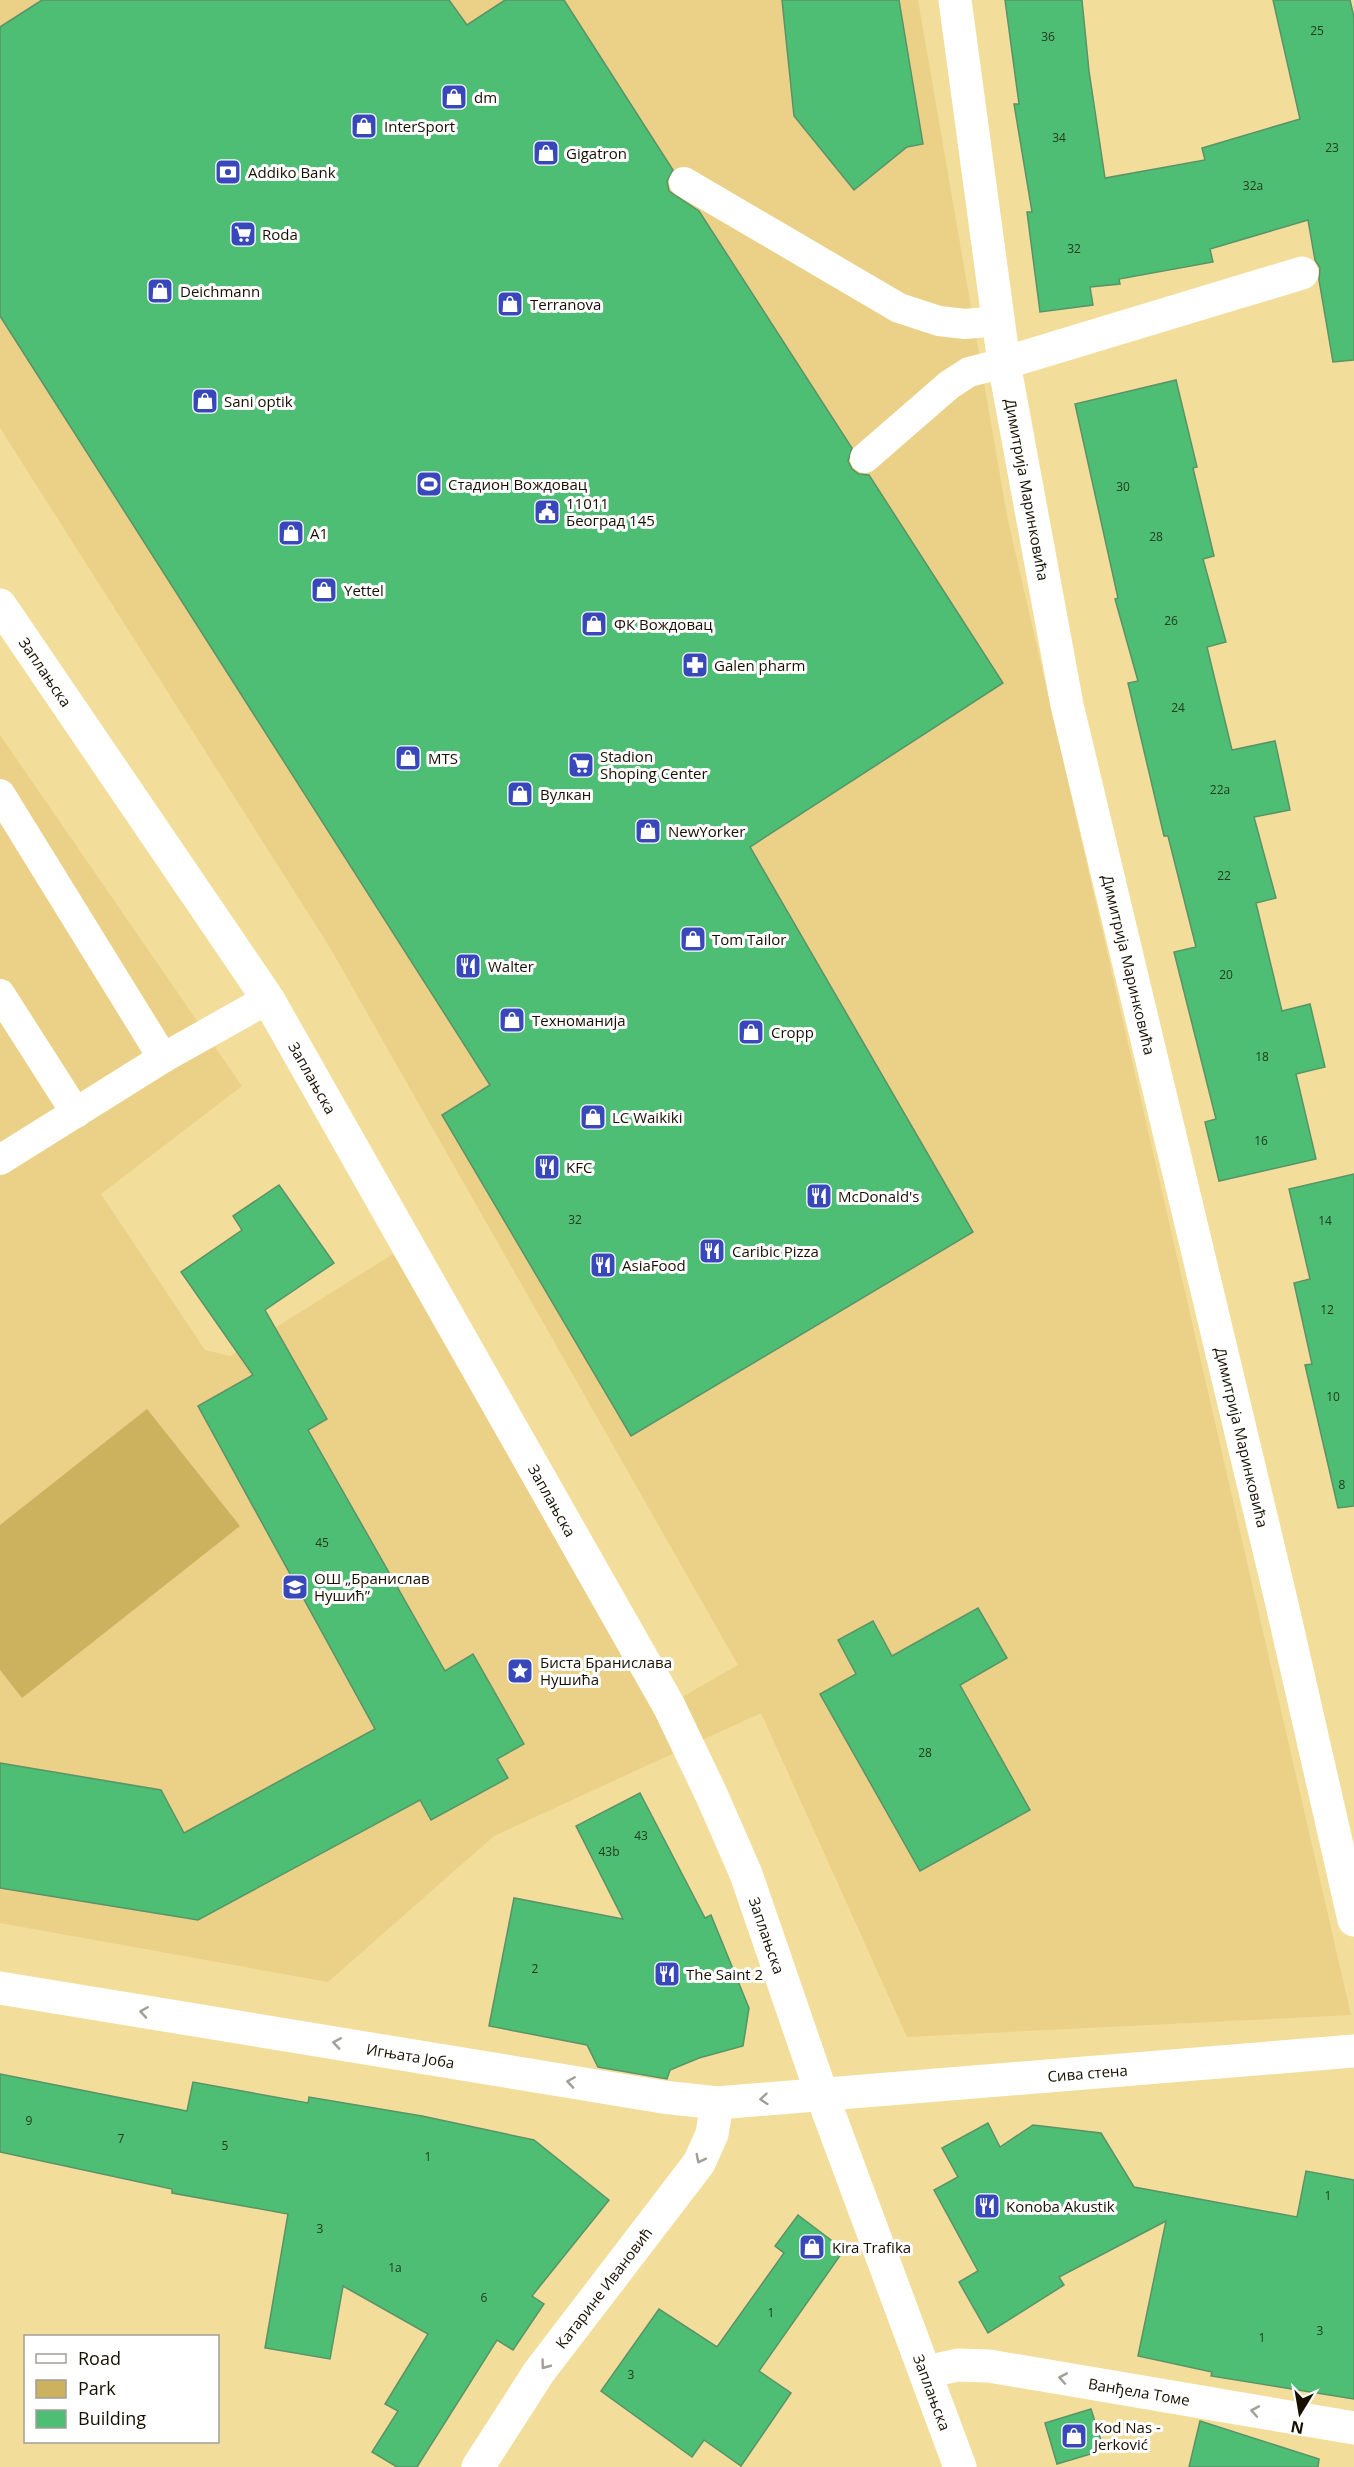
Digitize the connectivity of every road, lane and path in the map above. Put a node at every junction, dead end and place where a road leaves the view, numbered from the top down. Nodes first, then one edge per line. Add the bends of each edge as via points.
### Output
1 (954, 0) edge
2 (684, 182) dead end
3 (1302, 273) dead end
4 (999, 321) junction
5 (1004, 363) junction
6 (865, 458) dead end
7 (0, 605) edge
8 (0, 794) edge
9 (0, 994) edge
10 (268, 999) junction
11 (163, 1058) junction
12 (76, 1113) junction
13 (0, 1160) edge
14 (1354, 1920) edge
15 (0, 1988) edge
16 (1354, 2051) edge
17 (822, 2094) junction
18 (717, 2103) junction
19 (926, 2372) junction
20 (1354, 2428) edge
21 (478, 2467) edge
22 (960, 2467) edge

1 - 4 street, Димитрија Маринковића
2 - 4 lane via 899,308 939,321
3 - 5 street
4 - 5 street, Димитрија Маринковића
5 - 6 lane via 969,372 949,385
5 - 14 street, Димитрија Маринковића via 1067,705 1276,1576
7 - 10 street, Заплањска
8 - 11 lane
9 - 12 lane
10 - 11 lane
10 - 17 street, Заплањска via 669,1706 746,1874
11 - 12 lane
12 - 13 lane
18 -> 15 street, Игњата Јоба
16 - 17 street, Сива стена
17 -> 18 street, Игњата Јоба
17 - 19 street, Заплањска
18 -> 21 street, Катарине Ивановић via 712,2134 699,2163 539,2372
20 -> 19 street, Ванђела Томе via 989,2366 958,2365
19 - 22 street, Заплањска

